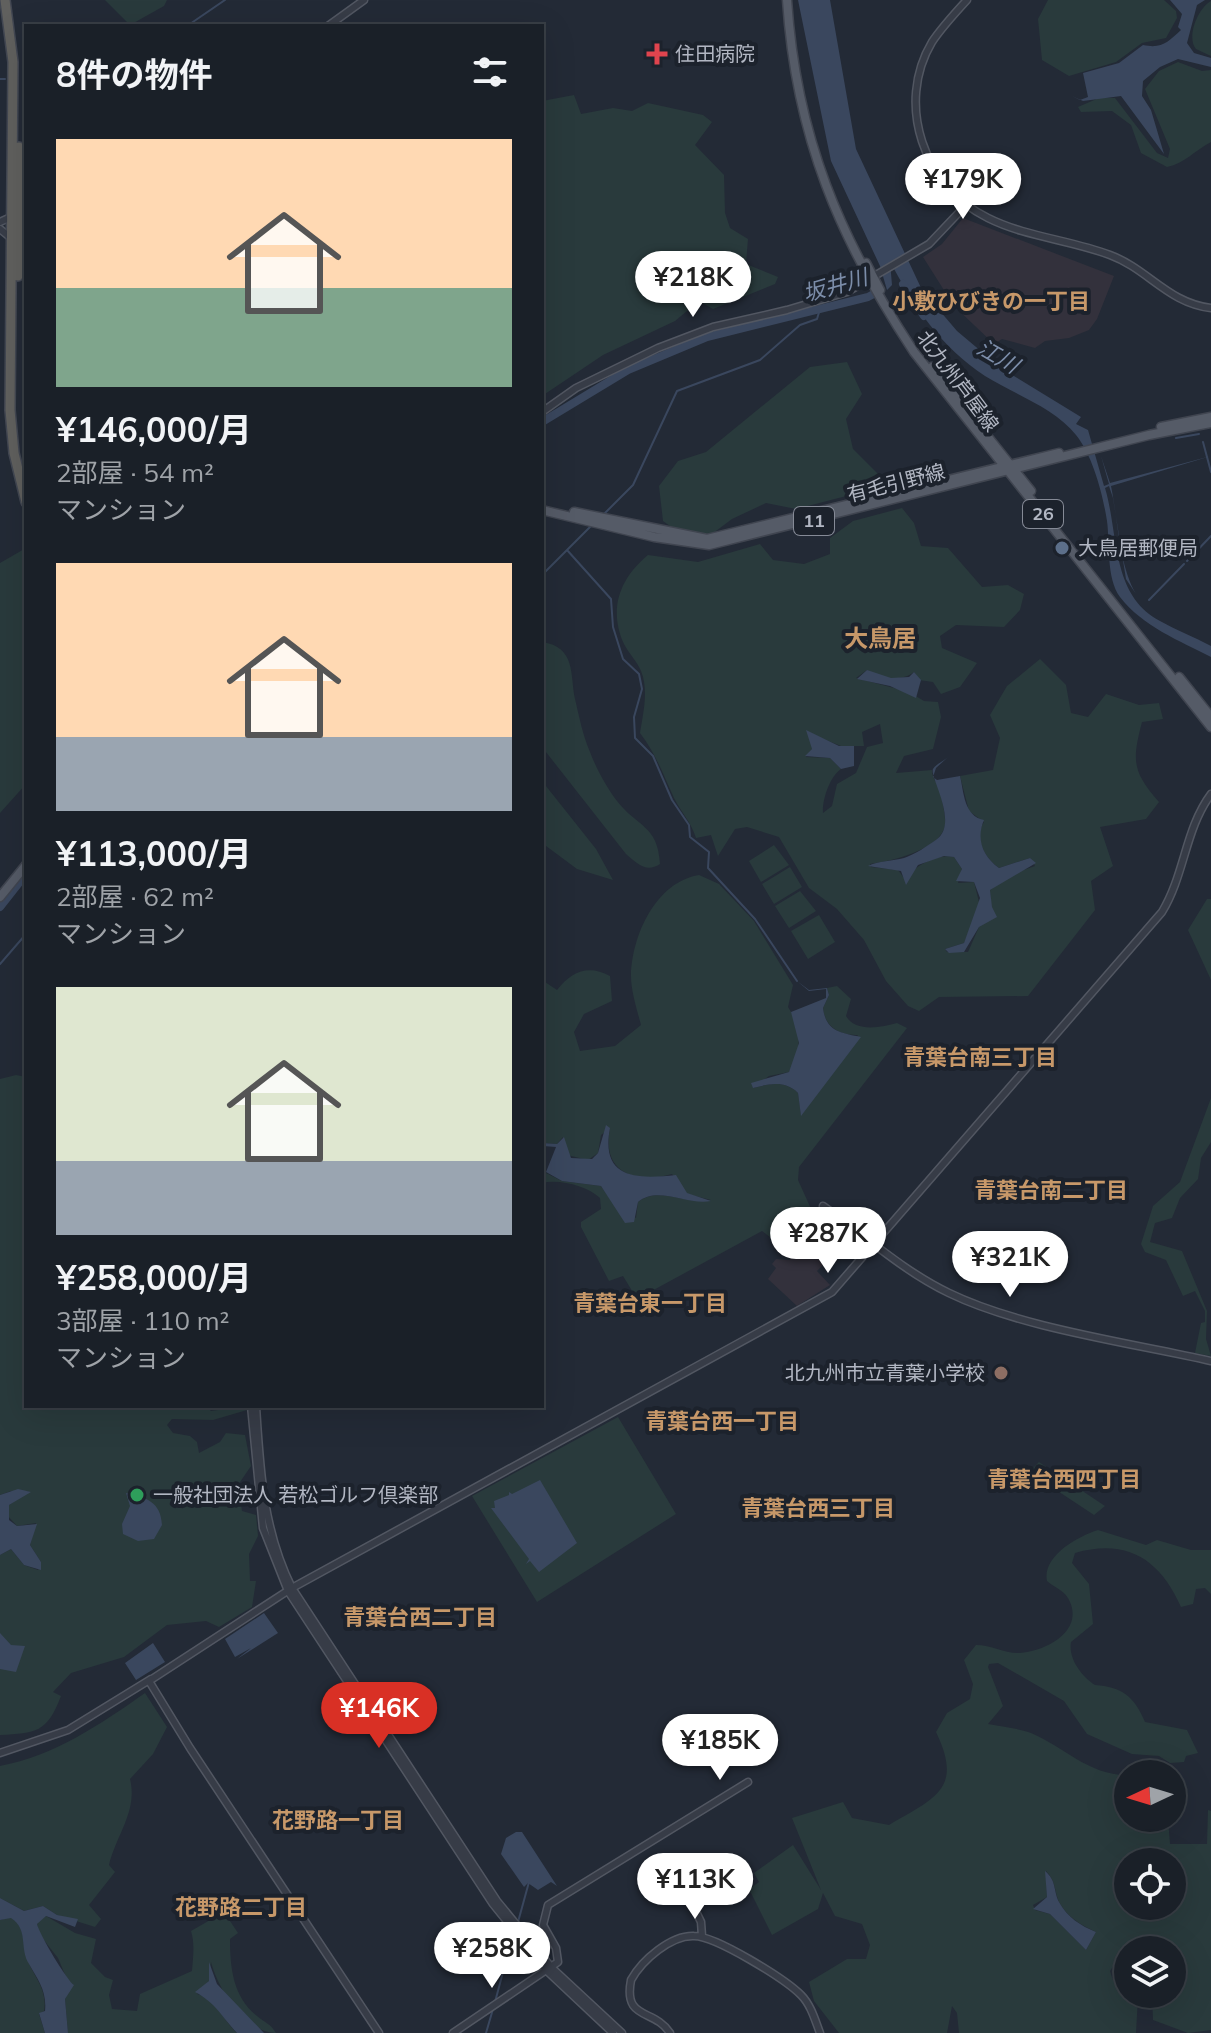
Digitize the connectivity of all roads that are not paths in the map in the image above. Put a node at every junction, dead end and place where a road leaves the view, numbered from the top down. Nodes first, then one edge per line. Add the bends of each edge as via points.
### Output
1 (7, 0) edge
2 (364, 0) edge
3 (789, 0) edge
4 (967, 0) edge
5 (331, 24) edge
6 (966, 205) junction
7 (19, 213) edge
8 (0, 222) edge
9 (0, 229) edge
10 (11, 238) junction
11 (874, 281) junction
12 (1211, 308) edge
13 (544, 411) edge
14 (1211, 420) edge
15 (1009, 469) junction
16 (24, 471) edge
17 (24, 494) edge
18 (544, 508) edge
19 (1211, 717) edge
20 (1211, 727) edge
21 (1211, 794) edge
22 (24, 867) edge
23 (0, 897) edge
24 (823, 1206) dead end
25 (875, 1245) junction
26 (1211, 1361) edge
27 (253, 1408) edge
28 (290, 1589) junction
29 (151, 1679) junction
30 (0, 1753) edge
31 (748, 1782) dead end
32 (687, 1893) dead end
33 (702, 1936) junction
34 (549, 1969) junction
35 (379, 2033) edge
36 (453, 2033) edge
37 (613, 2033) edge
38 (622, 2033) edge
39 (670, 2033) edge
40 (820, 2033) edge

1 - 7 highway via 18,61
2 - 5 street
3 - 11 main road, 北九州芦屋線 / 26 via 817,166
4 - 6 street via 932,43 920,72 916,104 928,157
6 - 11 street via 946,230
6 - 12 street via 1000,223 1110,255 1167,294
7 - 8 street
7 - 10 highway
7 - 16 highway via 15,410
9 - 10 street
10 - 17 highway via 10,410
11 - 13 street via 658,348 576,388
11 - 15 main road, 北九州芦屋線 / 26 via 914,352
14 - 15 main road, 有毛引野線 / 11
15 - 18 main road, 有毛引野線 / 11 via 709,545
15 - 19 main road, 北九州芦屋線 / 26
15 - 20 main road, 北九州芦屋線 / 26
21 - 25 street via 1192,826 1182,869 1162,912
22 - 23 main road
24 - 25 street
25 - 26 street via 918,1276 980,1305
25 - 28 street via 832,1292 801,1312
27 - 28 street via 263,1528
28 - 29 street
28 - 34 street via 493,1904
29 - 30 street via 68,1730
29 - 35 street via 150,1687
31 - 34 street via 548,1905 543,1925 558,1955
32 - 33 street
33 - 39 street via 669,1943 631,1980 629,1998 636,2010 661,2022
33 - 40 street via 793,1988 808,2003
34 - 36 street
34 - 37 street
34 - 38 street

